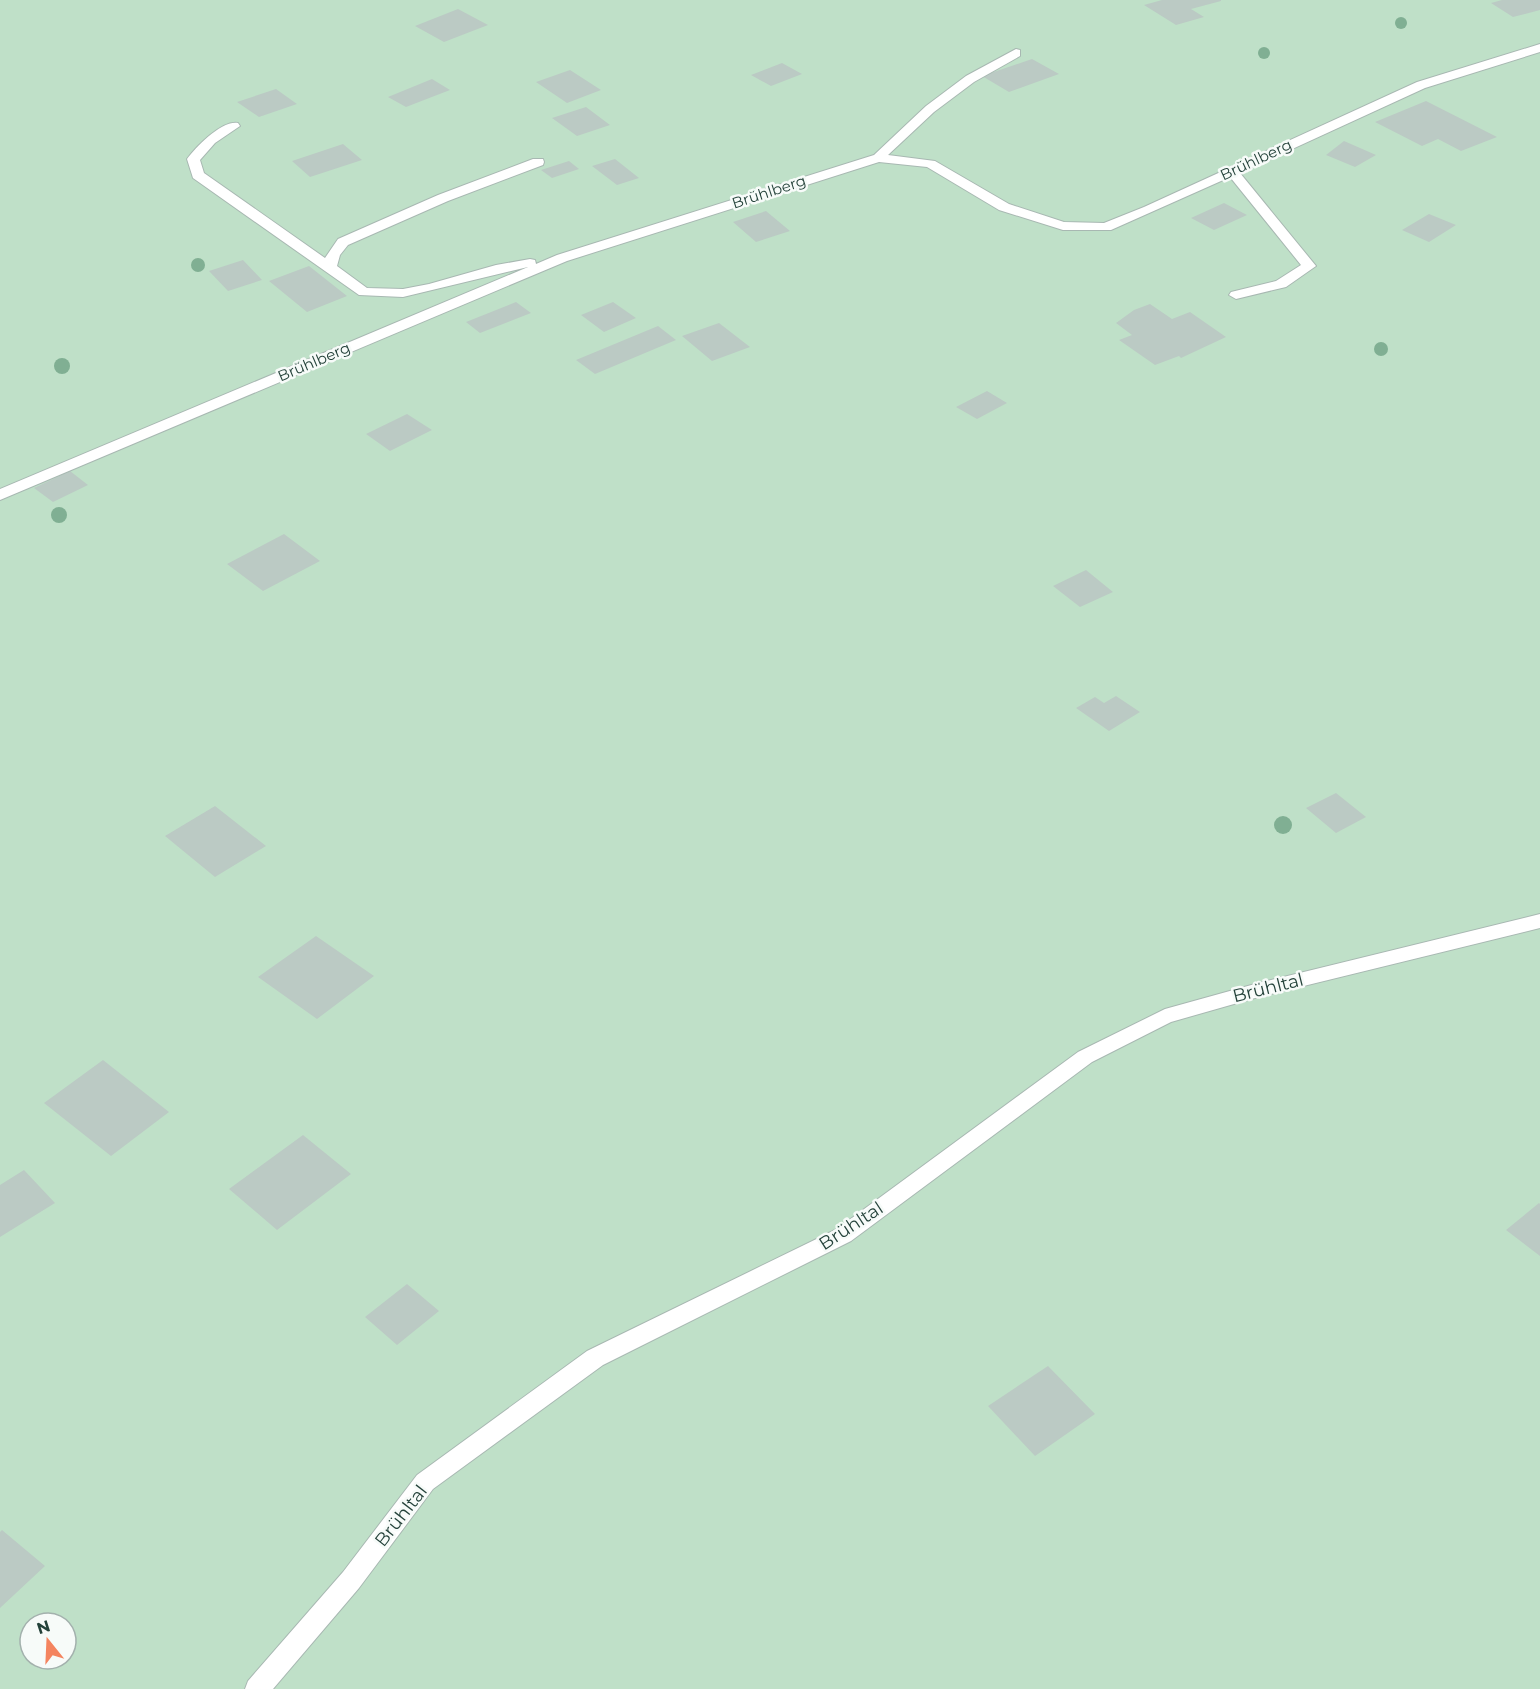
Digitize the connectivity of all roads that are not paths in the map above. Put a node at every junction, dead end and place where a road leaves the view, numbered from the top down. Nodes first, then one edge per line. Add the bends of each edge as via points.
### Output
1 (1540, 48) edge
2 (1016, 53) dead end
3 (234, 126) dead end
4 (878, 158) junction
5 (538, 162) dead end
6 (1232, 171) junction
7 (562, 258) junction
8 (329, 269) junction
9 (1236, 295) dead end
10 (0, 495) edge
11 (1540, 921) edge
12 (256, 1689) edge

1 - 6 lane, Brühlberg via 1421,85
2 - 4 lane via 970,79 930,109
3 - 8 lane via 211,140 194,159 198,175
4 - 6 lane, Brühlberg via 930,164 1004,207 1063,226 1106,227
4 - 7 lane, Brühlberg
5 - 8 lane via 343,242
6 - 9 lane via 1309,266 1281,284
7 - 8 lane via 496,269 403,293 364,292
7 - 10 lane, Brühlberg
11 - 12 lane, Brühltal via 1165,1016 1084,1057 844,1235 595,1358 425,1482 351,1580

